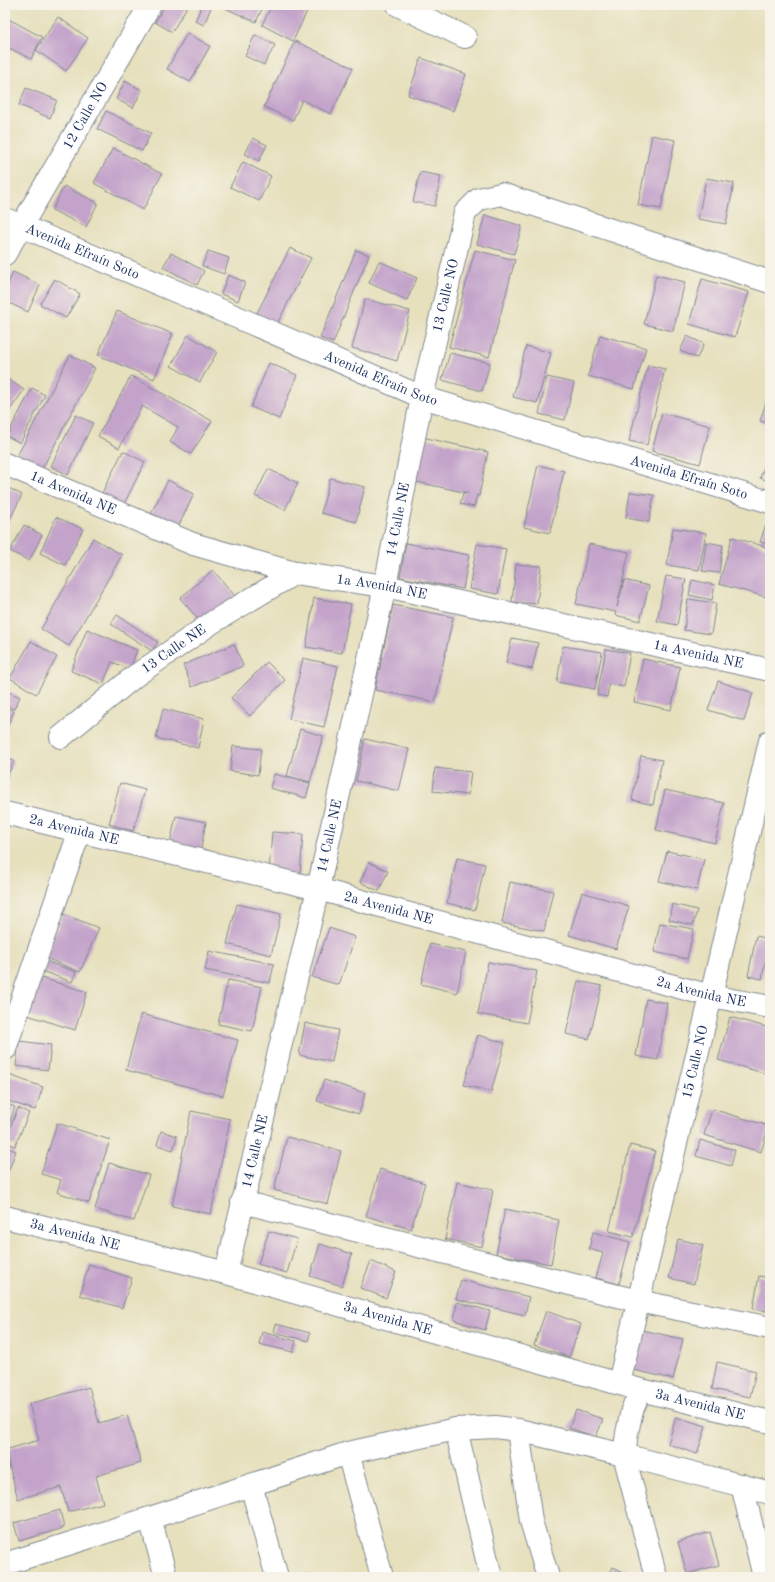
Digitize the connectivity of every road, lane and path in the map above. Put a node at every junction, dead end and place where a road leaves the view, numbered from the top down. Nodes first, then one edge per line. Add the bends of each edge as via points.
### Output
1 (150, 5) edge
2 (398, 5) edge
3 (465, 37) dead end
4 (13, 222) edge
5 (5, 254) edge
6 (770, 282) edge
7 (422, 397) junction
8 (5, 464) edge
9 (770, 502) edge
10 (295, 573) junction
11 (385, 586) junction
12 (770, 670) edge
13 (61, 737) dead end
14 (770, 742) edge
15 (5, 813) edge
16 (80, 830) junction
17 (318, 889) junction
18 (711, 996) junction
19 (770, 1007) edge
20 (5, 1049) edge
21 (242, 1202) junction
22 (5, 1217) edge
23 (226, 1273) junction
24 (638, 1301) junction
25 (770, 1328) edge
26 (619, 1383) junction
27 (641, 1390) junction
28 (770, 1422) edge
29 (456, 1429) junction
30 (518, 1430) junction
31 (348, 1453) junction
32 (624, 1455) junction
33 (251, 1485) junction
34 (742, 1485) junction
35 (770, 1493) edge
36 (150, 1518) junction
37 (5, 1564) edge
38 (166, 1577) edge
39 (277, 1577) edge
40 (382, 1577) edge
41 (491, 1577) edge
42 (548, 1577) edge
43 (656, 1577) edge
44 (764, 1577) edge

1 - 4 street, 12 Calle NO
2 - 3 street
4 - 5 street, 12 Calle NO
4 - 7 street, Avenida Efraín Soto
6 - 7 street, 13 Calle NO via 501,194 479,199 465,213
7 - 9 street, Avenida Efraín Soto
7 - 11 street, 14 Calle NE
8 - 10 street, 1a Avenida NE via 193,544
10 - 11 street, 1a Avenida NE
10 - 13 street, 13 Calle NE via 213,622 135,676
11 - 12 street, 1a Avenida NE
11 - 17 street, 14 Calle NE
14 - 18 street, 15 Calle NO
15 - 16 street, 2a Avenida NE
16 - 17 street, 2a Avenida NE
16 - 20 street
17 - 18 street, 2a Avenida NE
17 - 21 street, 14 Calle NE
18 - 19 street, 2a Avenida NE
18 - 24 street, 15 Calle NO
21 - 23 street, 14 Calle NE
21 - 24 street
22 - 23 street, 3a Avenida NE
23 - 26 street, 3a Avenida NE
24 - 25 street
24 - 26 street, 15 Calle NO
26 - 27 street, 3a Avenida NE
27 - 28 street, 3a Avenida NE
27 - 32 street via 632,1410
29 - 30 street via 495,1427
29 - 31 street
29 - 41 street
30 - 32 street
30 - 42 street via 531,1521
31 - 33 street
31 - 40 street
32 - 34 street
32 - 43 street
33 - 36 street
33 - 39 street
34 - 35 street
34 - 44 street
36 - 37 street
36 - 38 street

